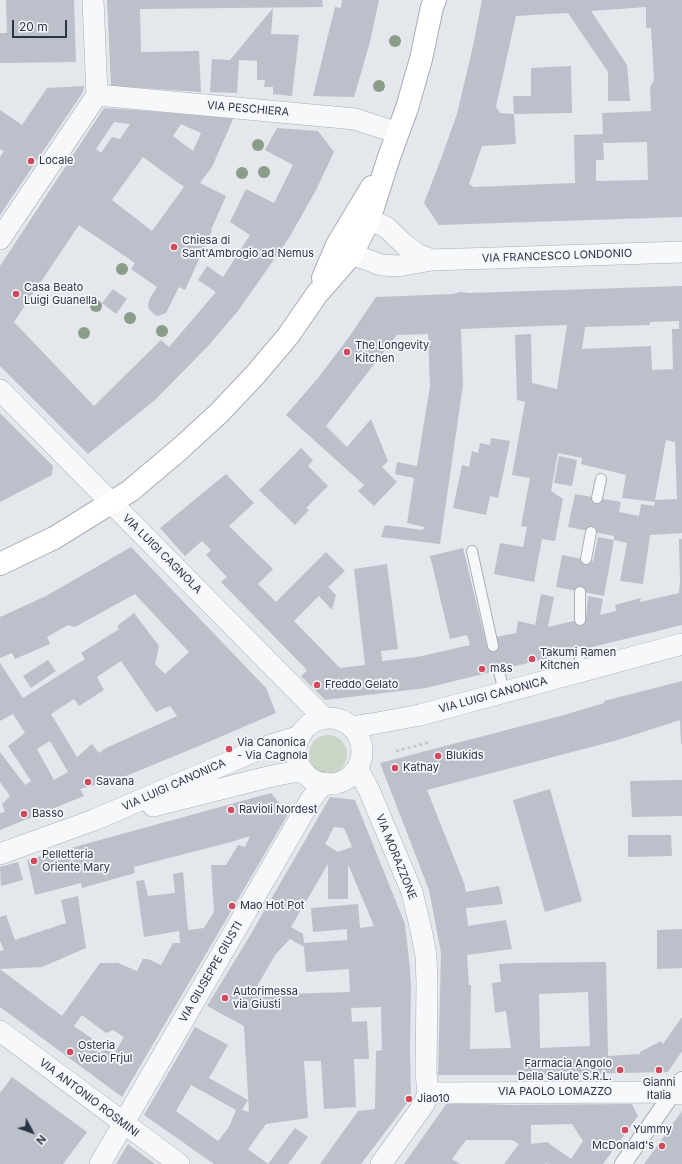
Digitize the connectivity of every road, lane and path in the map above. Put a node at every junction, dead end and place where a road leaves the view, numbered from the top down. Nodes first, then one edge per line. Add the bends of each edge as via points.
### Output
1 (93, 0) edge
2 (433, 2) edge
3 (97, 94) junction
4 (398, 133) junction
5 (362, 217) junction
6 (0, 239) edge
7 (345, 249) junction
8 (682, 252) edge
9 (432, 260) junction
10 (0, 390) edge
11 (601, 479) dead end
12 (597, 498) dead end
13 (111, 502) junction
14 (591, 532) dead end
15 (472, 552) dead end
16 (586, 559) dead end
17 (0, 564) edge
18 (580, 592) dead end
19 (580, 620) dead end
20 (682, 644) edge
21 (493, 646) dead end
22 (499, 671) dead end
23 (504, 692) junction
24 (420, 715) junction
25 (324, 718) junction
26 (351, 726) junction
27 (300, 736) junction
28 (431, 742) dead end
29 (396, 751) dead end
30 (359, 758) junction
31 (304, 772) junction
32 (326, 783) junction
33 (94, 820) junction
34 (0, 854) edge
35 (0, 1031) edge
36 (679, 1089) edge
37 (428, 1093) junction
38 (123, 1123) junction
39 (100, 1164) edge
40 (179, 1164) edge
41 (381, 1164) edge
42 (623, 1164) edge

1 - 3 street
2 - 4 main road via 421,59
3 - 4 street, VIA PESCHIERA via 355,119
3 - 6 street
4 - 5 main road via 390,157
5 - 7 main road
5 - 9 street, VIA FRANCESCO LONDONIO via 386,227 417,254
7 - 9 street, VIA FRANCESCO LONDONIO via 382,265 398,266
7 - 13 main road via 288,336 260,370 181,448 130,490
8 - 9 street, VIA FRANCESCO LONDONIO
10 - 13 street, VIA LUIGI CAGNOLA
11 - 12 lane
13 - 17 main road via 54,538
13 - 25 street, VIA LUIGI CAGNOLA
14 - 16 lane
15 - 21 lane
18 - 19 lane
20 - 23 street, VIA LUIGI CANONICA via 581,661
22 - 23 lane
23 - 24 street, VIA LUIGI CANONICA
24 - 26 street, VIA LUIGI CANONICA
24 - 30 street, VIA LUIGI CANONICA via 377,738
25 - 26 street via 336,718
25 - 27 street via 310,724
26 - 30 street via 359,737
27 - 31 street via 296,754
27 - 33 street, VIA LUIGI CANONICA via 262,748
28 - 29 path
30 - 32 street via 345,779
30 - 37 street, VIA MORAZZONE via 369,790 412,892 422,934 426,956
31 - 32 street via 314,780
31 - 33 street, VIA LUIGI CANONICA via 272,776
32 - 38 street, VIA GIUSEPPE GIUSTI via 310,801
33 - 34 street, VIA LUIGI CANONICA
35 - 38 street, VIA ANTONIO ROSMINI
36 - 37 street, VIA PAOLO LOMAZZO via 660,1092
36 - 42 street
37 - 41 street via 424,1104
38 - 39 street, VIA GIUSEPPE GIUSTI
38 - 40 street, VIA ANTONIO ROSMINI

